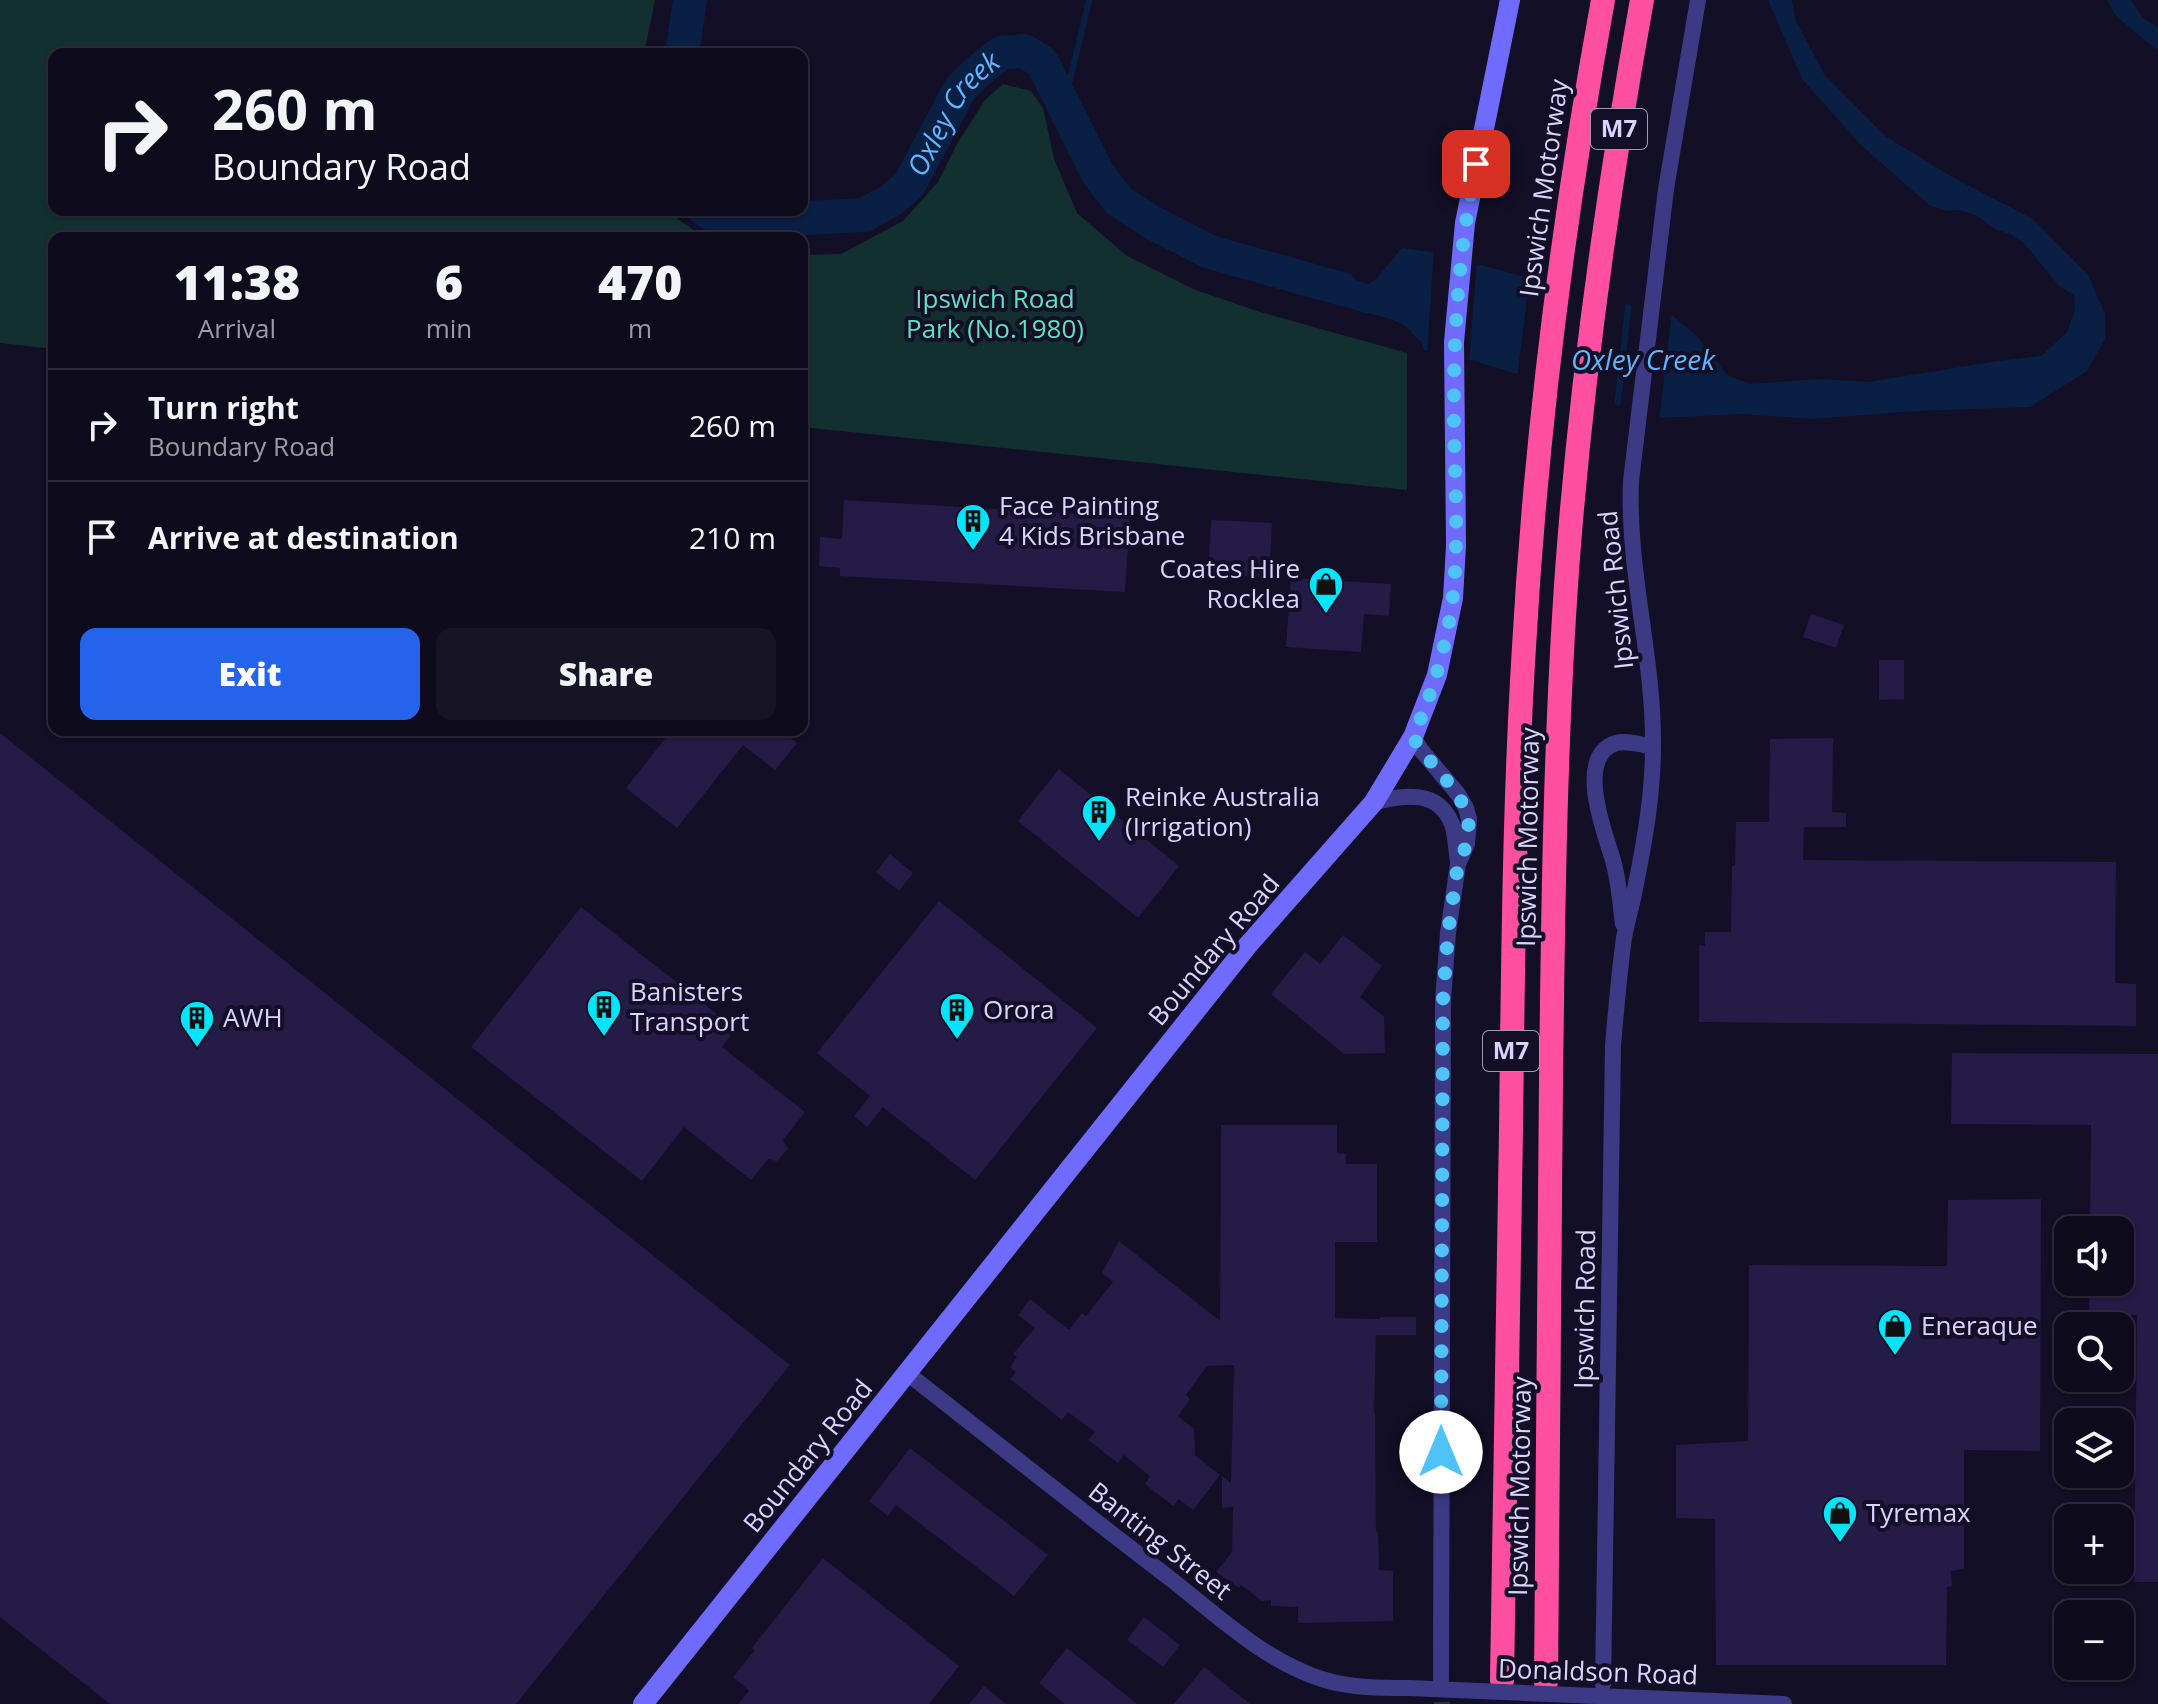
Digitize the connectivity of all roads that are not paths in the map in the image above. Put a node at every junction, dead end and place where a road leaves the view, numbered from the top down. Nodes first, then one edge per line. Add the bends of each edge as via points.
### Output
1 (1510, 0) edge
2 (1603, 0) edge
3 (1642, 0) edge
4 (1698, 0) edge
5 (1413, 737) junction
6 (1653, 747) junction
7 (1374, 802) junction
8 (1458, 864) junction
9 (1625, 936) junction
10 (907, 1373) junction
11 (1441, 1678) tunnel mouth
12 (1502, 1680) dead end
13 (1546, 1682) dead end
14 (1603, 1684) dead end
15 (1409, 1688) joint
16 (643, 1704) edge
17 (1784, 1704) edge

1 - 5 main road, Boundary Road via 1465,223 1454,342 1453,598 1437,675
2 - 12 highway, Ipswich Motorway / M7 via 1562,247 1524,646 1514,874
3 - 13 highway, Ipswich Motorway / M7 via 1601,259 1580,435 1559,716
4 - 6 street, Ipswich Road via 1654,280 1630,514
5 - 7 main road, Boundary Road
5 - 8 street via 1466,808 1470,831
6 - 9 street, Ipswich Road via 1649,804
6 - 9 street, Ipswich Road via 1624,742 1610,746 1595,778
7 - 8 street via 1411,795 1434,803 1451,824
7 - 10 main road, Boundary Road via 1248,945
8 - 11 street via 1443,1000
9 - 14 street, Ipswich Road via 1616,997 1611,1111
10 - 15 street, Banting Street via 1277,1659 1345,1685
10 - 16 main road, Boundary Road
15 - 17 street, Donaldson Road, bridge

